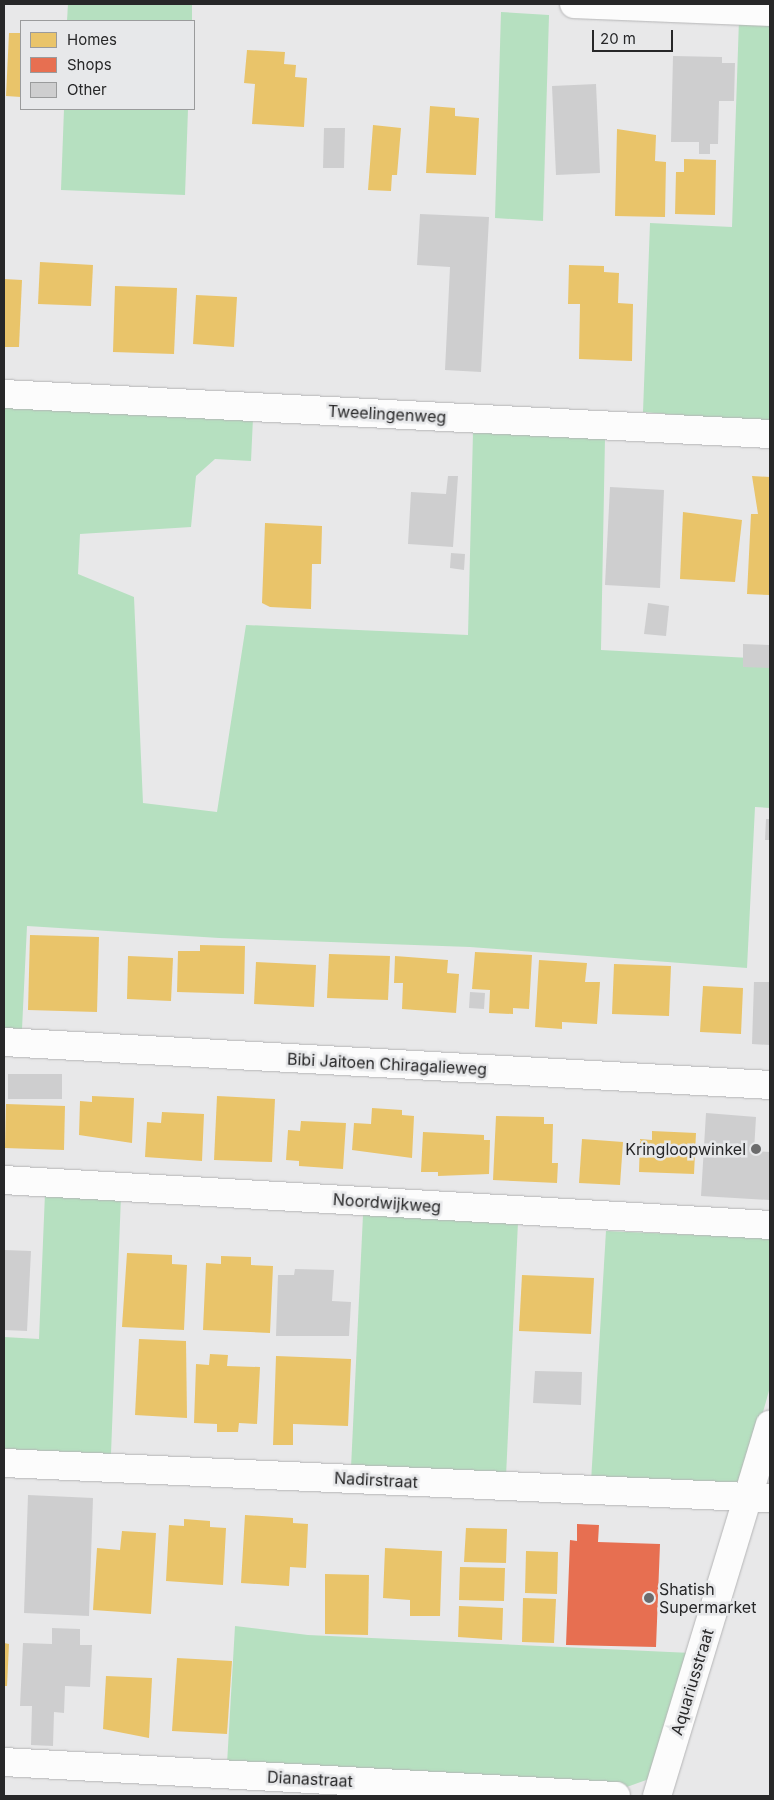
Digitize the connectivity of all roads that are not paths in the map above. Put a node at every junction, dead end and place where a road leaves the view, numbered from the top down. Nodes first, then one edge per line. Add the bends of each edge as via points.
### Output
1 (574, 4) edge
2 (770, 12) edge
3 (4, 394) edge
4 (770, 434) edge
5 (4, 1042) edge
6 (770, 1085) edge
7 (4, 1180) edge
8 (770, 1225) edge
9 (770, 1425) edge
10 (4, 1463) edge
11 (760, 1497) edge
12 (4, 1762) edge
13 (616, 1796) edge
14 (657, 1796) edge

1 - 2 street
3 - 4 street, Tweelingenweg
5 - 6 street, Bibi Jaitoen Chiragalieweg
7 - 8 street, Noordwijkweg
9 - 11 street, Aquariusstraat
10 - 11 street, Nadirstraat
11 - 14 street, Aquariusstraat
12 - 13 street, Dianastraat

